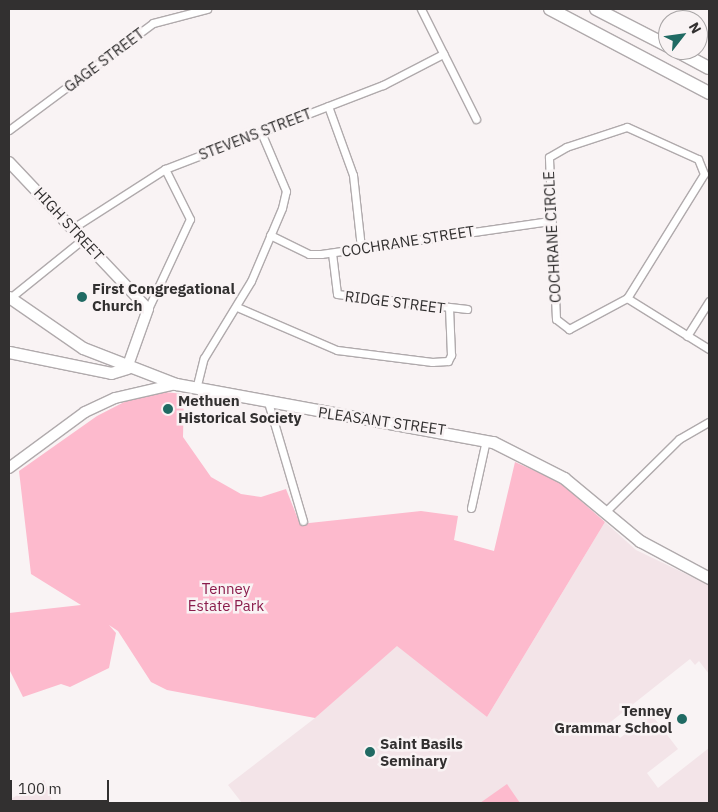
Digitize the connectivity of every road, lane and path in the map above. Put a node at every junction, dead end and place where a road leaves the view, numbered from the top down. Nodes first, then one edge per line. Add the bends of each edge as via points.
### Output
1 (207, 9) edge
2 (421, 9) edge
3 (550, 9) edge
4 (596, 9) edge
5 (658, 41) edge
6 (443, 54) junction
7 (694, 60) edge
8 (709, 68) edge
9 (709, 93) edge
10 (328, 106) junction
11 (476, 119) dead end
12 (9, 130) edge
13 (261, 132) junction
14 (9, 162) edge
15 (165, 168) junction
16 (550, 221) junction
17 (73, 228) junction
18 (270, 235) junction
19 (83, 239) junction
20 (360, 248) junction
21 (332, 253) junction
22 (9, 298) edge
23 (627, 298) junction
24 (709, 301) edge
25 (237, 307) junction
26 (449, 308) junction
27 (148, 309) junction
28 (467, 309) dead end
29 (687, 336) junction
30 (709, 349) edge
31 (9, 352) edge
32 (127, 368) junction
33 (176, 384) junction
34 (196, 389) junction
35 (268, 402) junction
36 (709, 422) edge
37 (486, 440) junction
38 (9, 468) edge
39 (471, 508) dead end
40 (606, 512) junction
41 (304, 522) dead end
42 (709, 578) edge

1 - 12 street, GAGE STREET via 153,23
2 - 6 street
3 - 9 highway
4 - 5 highway
6 - 10 street, STEVENS STREET
6 - 11 street
7 - 8 highway
10 - 13 street, STEVENS STREET
10 - 20 street via 353,175
13 - 15 street, STEVENS STREET
13 - 18 street via 286,191
14 - 17 street, HIGH STREET
15 - 17 street, STEVENS STREET
15 - 27 street via 190,219
16 - 20 street, COCHRANE STREET
16 - 23 street, COCHRANE CIRCLE via 559,325 569,329
16 - 23 street, COCHRANE CIRCLE via 549,157 559,149 634,128 698,159 704,170 700,182
17 - 19 street, HIGH STREET
18 - 21 street, COCHRANE STREET via 308,254
18 - 25 street
19 - 22 street
19 - 27 street, HIGH STREET
20 - 21 street, COCHRANE STREET
21 - 26 street, RIDGE STREET via 337,294
22 - 32 main road, PLEASANT STREET via 50,328
23 - 29 street
24 - 29 street
25 - 26 street via 337,350 448,361
25 - 34 street via 204,358
26 - 28 street, RIDGE STREET
27 - 32 street
29 - 30 street
31 - 32 main road via 111,373
32 - 33 main road, PLEASANT STREET
33 - 34 main road, PLEASANT STREET
33 - 38 street via 115,398 85,412
34 - 35 main road, PLEASANT STREET
35 - 37 main road, PLEASANT STREET
35 - 41 street
36 - 40 street via 679,439
37 - 39 street
37 - 40 main road, PLEASANT STREET via 564,478
40 - 42 main road, PLEASANT STREET via 654,549

